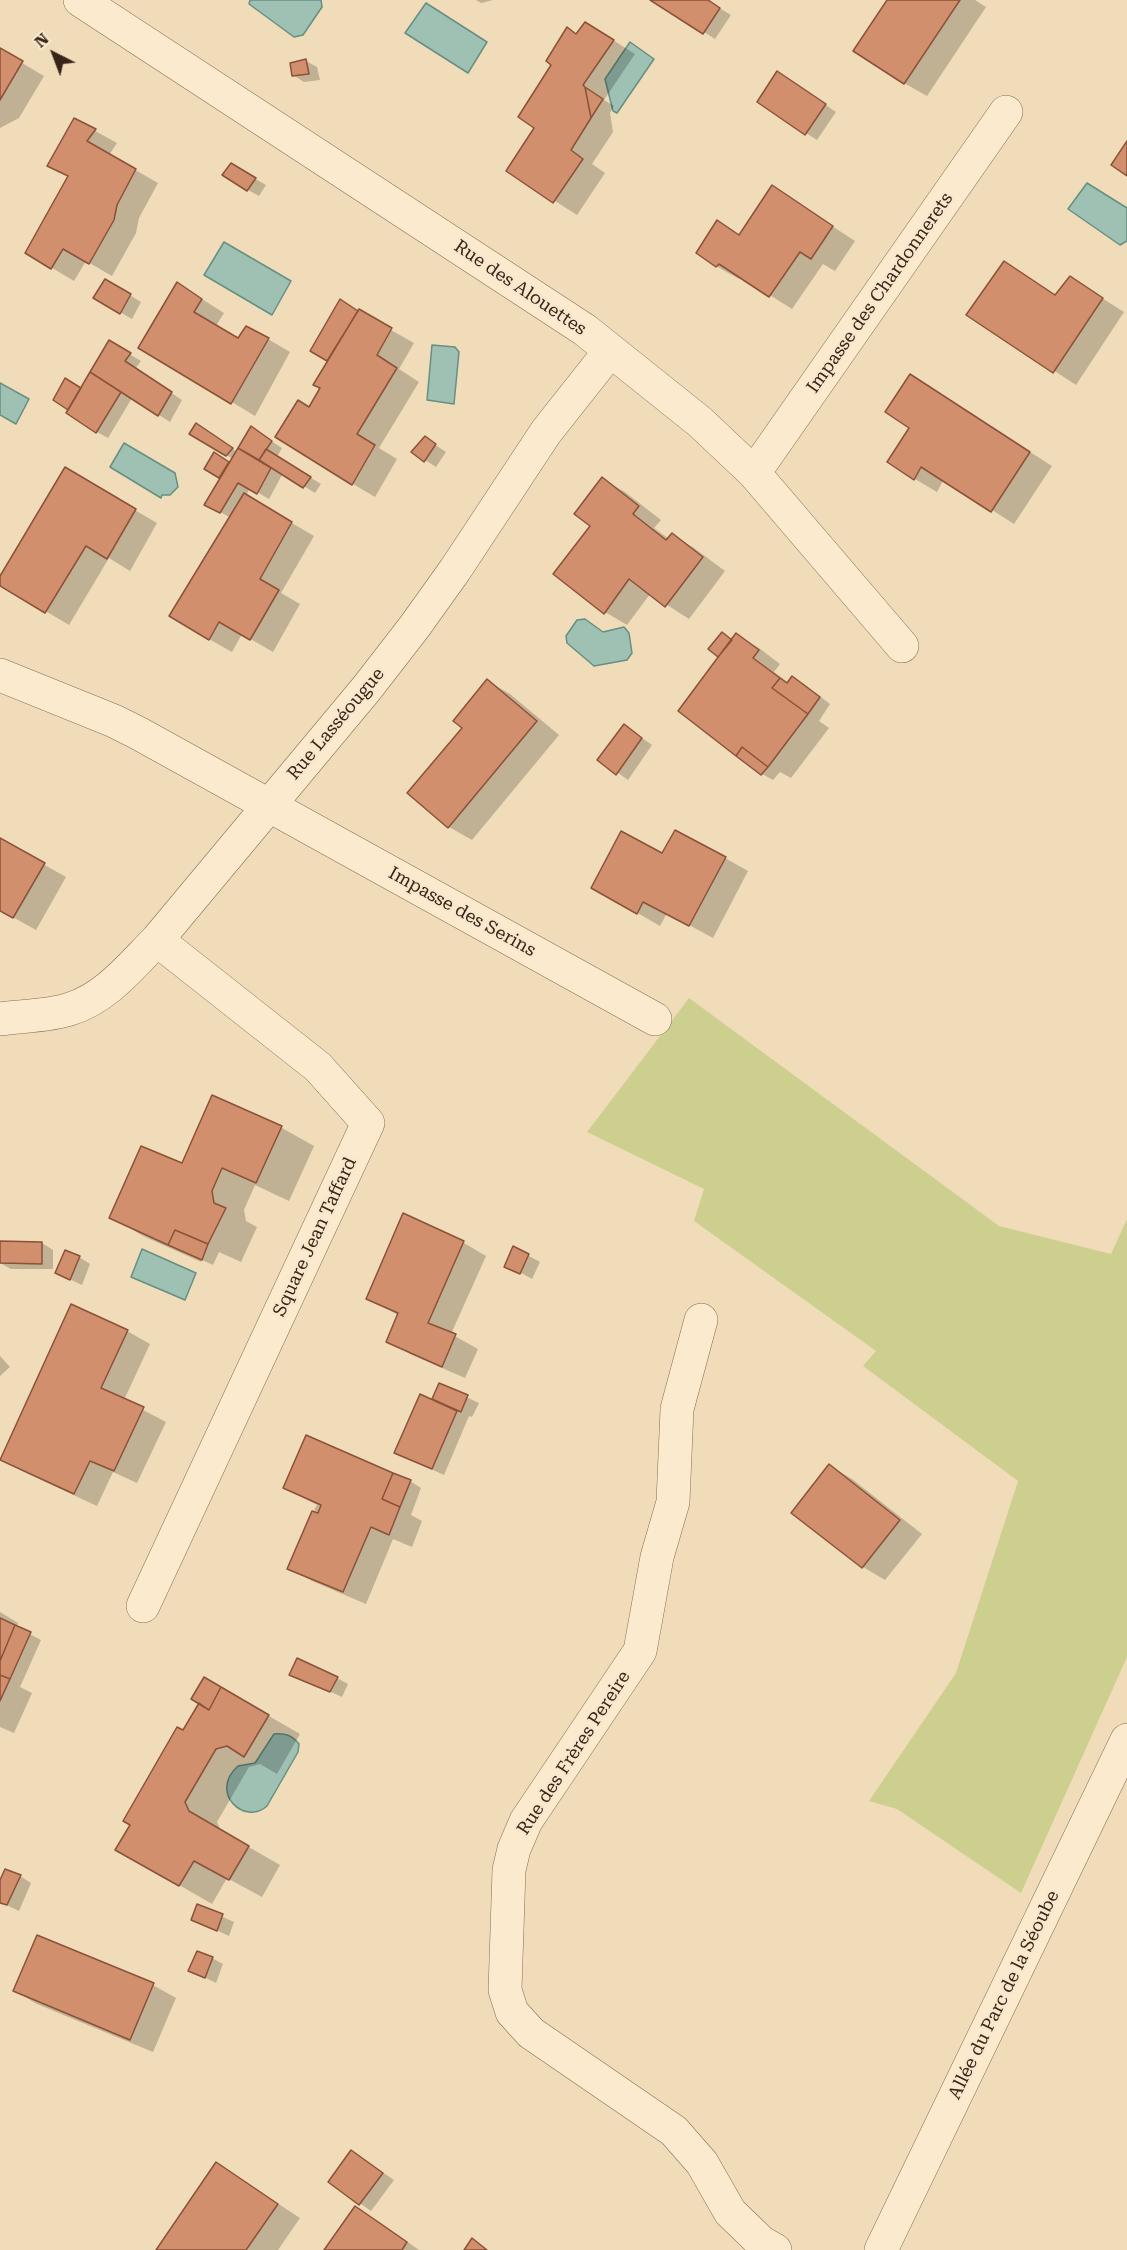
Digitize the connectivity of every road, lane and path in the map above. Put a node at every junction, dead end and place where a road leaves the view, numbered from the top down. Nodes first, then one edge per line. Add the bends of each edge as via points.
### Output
1 (80, 0) edge
2 (114, 9) edge
3 (1006, 112) dead end
4 (610, 351) junction
5 (754, 473) junction
6 (902, 646) dead end
7 (0, 675) edge
8 (268, 806) junction
9 (157, 940) junction
10 (0, 1019) edge
11 (655, 1019) dead end
12 (701, 1320) dead end
13 (143, 1606) dead end
14 (1127, 1740) edge
15 (775, 2250) edge
16 (881, 2250) edge

1 - 2 street, Rue des Alouettes
2 - 4 street, Rue des Alouettes via 585,330
3 - 5 street, Impasse des Chardonnerets
4 - 5 street, Rue des Alouettes via 700,422
4 - 8 street, Rue Lasséougue via 546,432 415,626
5 - 6 street, Rue des Alouettes
7 - 8 street, Impasse des Serins via 114,721
8 - 9 street, Rue Lasséougue
8 - 11 street, Impasse des Serins
9 - 10 street, Rue Lasséougue via 96,998 69,1010
9 - 13 street, Square Jean Taffard via 318,1067 369,1123
12 - 15 street, Rue des Frères Pereire via 677,1409 673,1502 657,1557 640,1651 526,1821 514,1849 509,1870 505,1990 512,2012 531,2033 674,2131 702,2163 730,2212
14 - 16 street, Allée du Parc de la Séoube

